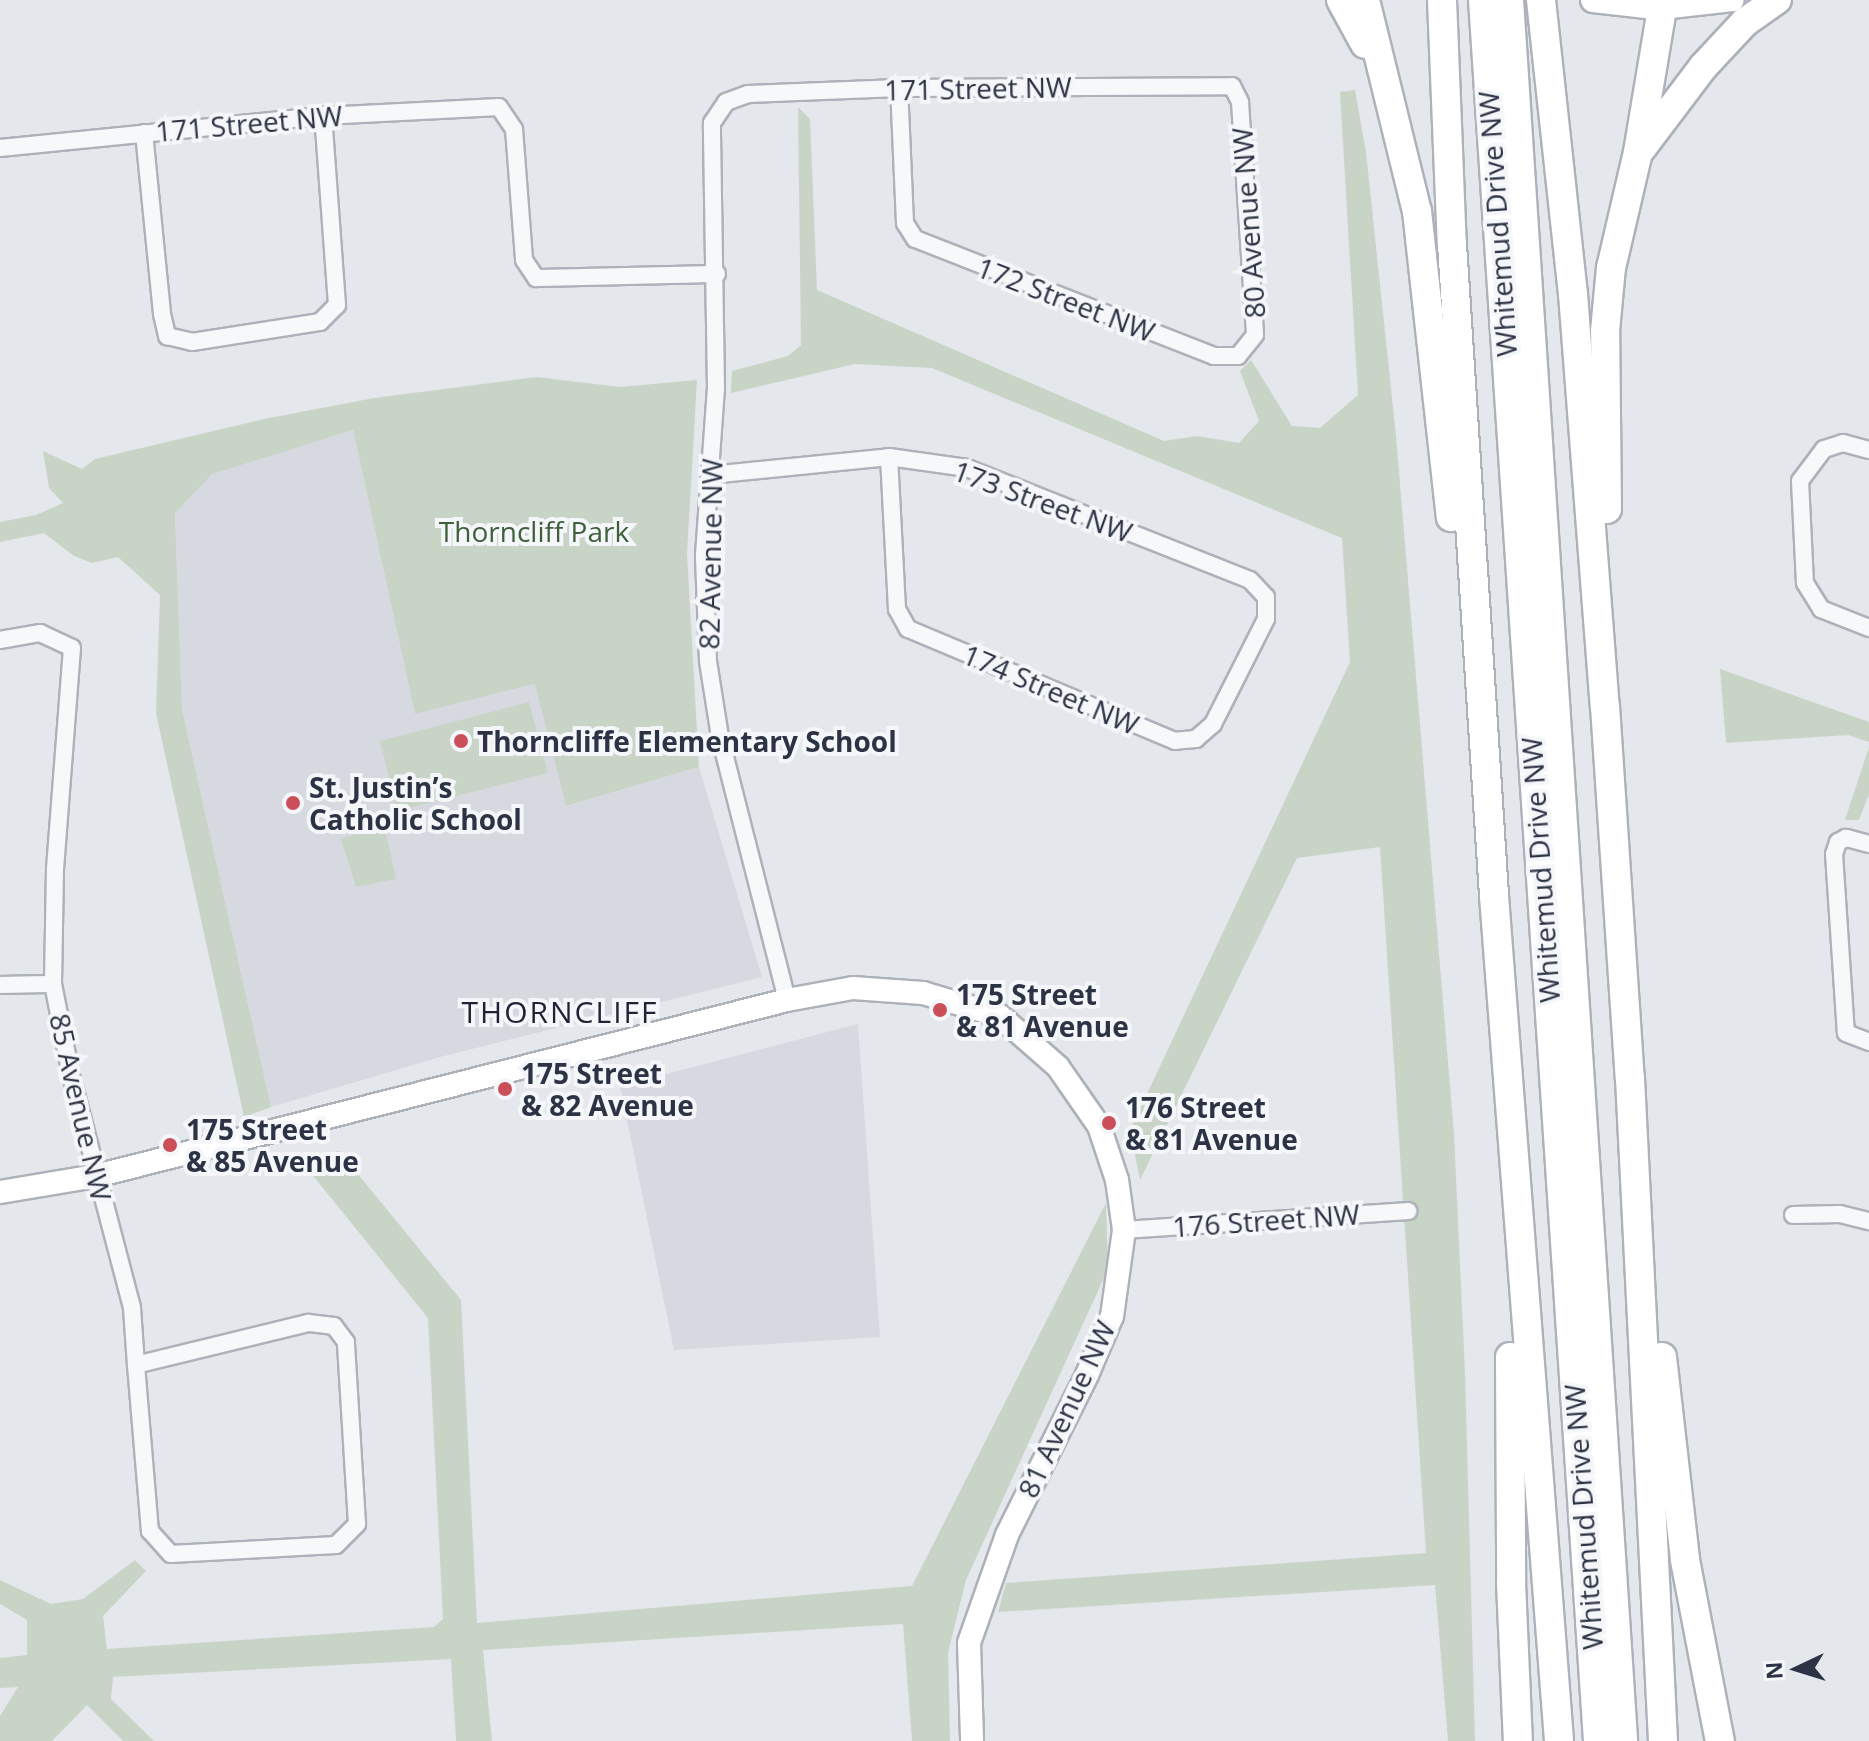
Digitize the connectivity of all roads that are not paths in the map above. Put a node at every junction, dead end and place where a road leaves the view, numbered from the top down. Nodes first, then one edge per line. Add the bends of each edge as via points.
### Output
1 (1341, 0) edge
2 (1365, 0) edge
3 (1442, 0) edge
4 (1483, 0) edge
5 (1509, 0) edge
6 (1541, 0) edge
7 (1593, 0) edge
8 (1733, 0) edge
9 (1777, 0) edge
10 (1661, 4) edge
11 (1232, 86) joint
12 (899, 88) junction
13 (726, 102) joint
14 (1391, 112) junction
15 (323, 116) junction
16 (144, 133) junction
17 (0, 148) edge
18 (1638, 152) junction
19 (717, 274) junction
20 (1238, 356) joint
21 (1864, 448) edge
22 (889, 457) junction
23 (710, 475) junction
24 (1869, 628) edge
25 (0, 640) edge
26 (1479, 667) junction
27 (1605, 706) junction
28 (1196, 739) joint
29 (1869, 844) edge
30 (53, 984) junction
31 (0, 985) edge
32 (787, 1000) junction
33 (1506, 1036) junction
34 (1869, 1042) edge
35 (1630, 1078) junction
36 (96, 1176) junction
37 (0, 1192) edge
38 (1408, 1211) dead end
39 (1793, 1215) dead end
40 (1869, 1221) edge
41 (1124, 1230) junction
42 (136, 1365) junction
43 (1514, 1664) junction
44 (972, 1741) edge
45 (1507, 1741) edge
46 (1518, 1741) edge
47 (1559, 1741) edge
48 (1598, 1741) edge
49 (1623, 1741) edge
50 (1663, 1741) edge
51 (1720, 1741) edge

1 - 14 highway
2 - 14 highway
3 - 26 highway via 1446,154
4 - 48 highway, Whitemud Drive NW
5 - 49 highway, Whitemud Drive NW
6 - 27 highway via 1573,294
7 - 10 main road
8 - 10 street
9 - 18 highway via 1745,22 1703,67
10 - 18 highway
11 - 12 street, 171 Street NW
11 - 20 street, 80 Avenue NW via 1240,102 1255,335
12 - 13 street, 171 Street NW via 748,94
12 - 20 street, 172 Street NW via 905,223 915,239 1214,356
13 - 19 street, 82 Avenue NW via 712,123
14 - 26 highway via 1417,211 1457,572
15 - 16 street, 171 Street NW
15 - 16 street via 337,305 320,322 192,342 167,336
15 - 19 street, 171 Street NW via 499,107 514,129 524,260 536,278
16 - 17 street, 171 Street NW
18 - 27 highway via 1611,268 1605,331
19 - 23 street, 82 Avenue NW
21 - 24 street via 1843,443 1824,449 1800,481 1805,583 1821,609
22 - 23 street, 173 Street NW
22 - 28 street, 174 Street NW via 897,609 908,629 1175,741
22 - 28 street, 173 Street NW via 967,468 1250,580 1266,597 1266,619 1213,724
23 - 32 street, 82 Avenue NW via 704,555 708,661 720,737
25 - 30 street, 85 Avenue NW via 40,633 72,648 55,869
26 - 33 highway
27 - 35 highway
29 - 34 street via 1846,838 1834,854 1846,1033
30 - 31 street
30 - 36 street, 85 Avenue NW
32 - 36 street
32 - 41 street, 81 Avenue NW via 853,988 923,993 1000,1016 1058,1067 1099,1126 1117,1180
33 - 43 highway
33 - 47 highway
35 - 50 highway
35 - 51 highway via 1685,1560
36 - 37 street
36 - 42 street, 85 Avenue NW via 132,1308
38 - 41 street, 176 Street NW
39 - 40 street via 1840,1214
41 - 44 street, 81 Avenue NW via 1112,1316 1007,1535 969,1643
42 - 42 street, 85 Avenue NW via 150,1531 171,1554 336,1545 357,1524 346,1342 334,1326 308,1323
43 - 45 highway
43 - 46 highway

